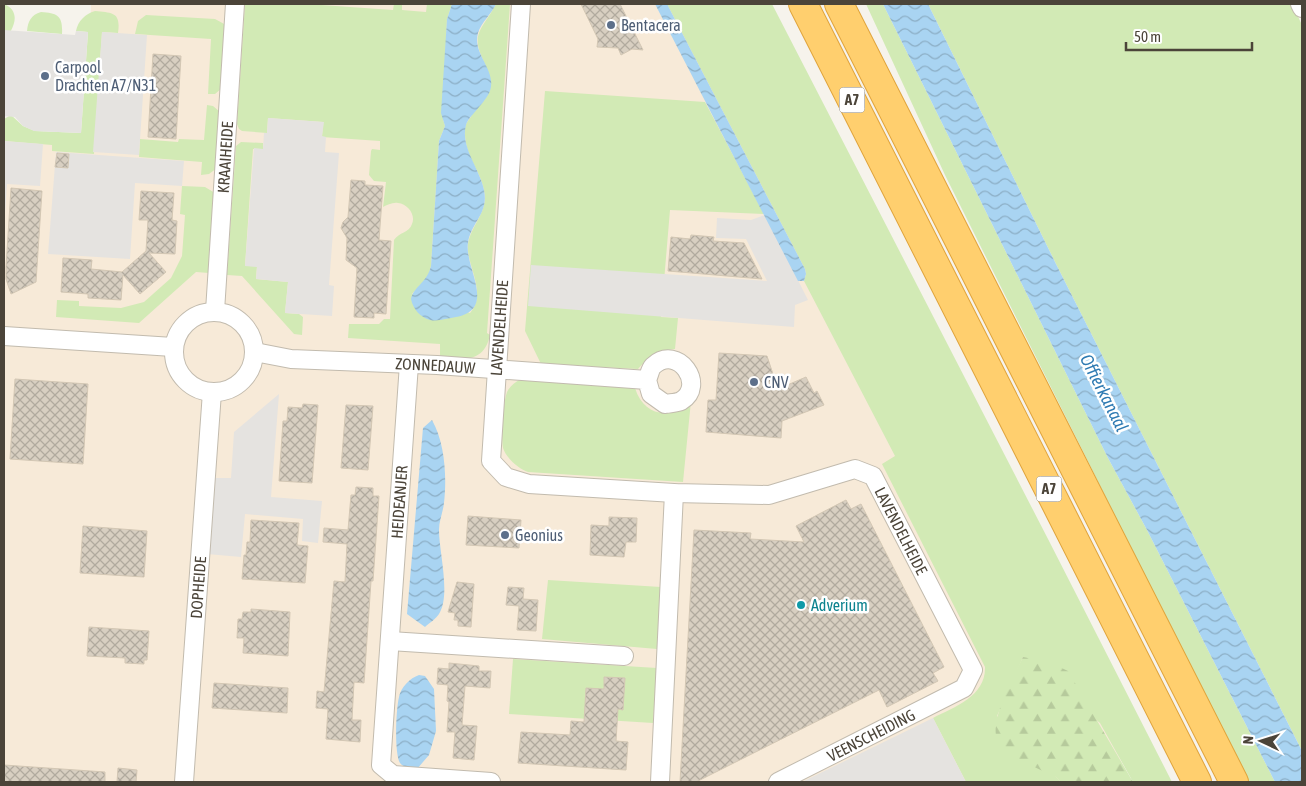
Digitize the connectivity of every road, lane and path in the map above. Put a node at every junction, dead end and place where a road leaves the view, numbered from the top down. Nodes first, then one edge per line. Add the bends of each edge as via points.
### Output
1 (235, 4) edge
2 (521, 4) edge
3 (803, 4) edge
4 (839, 4) edge
5 (1300, 4) edge
6 (1302, 8) edge
7 (215, 311) junction
8 (4, 336) edge
9 (173, 347) junction
10 (254, 352) junction
11 (409, 364) junction
12 (496, 369) junction
13 (647, 380) dead end
14 (212, 392) junction
15 (674, 493) junction
16 (390, 641) junction
17 (624, 656) dead end
18 (964, 688) joint
19 (184, 782) edge
20 (490, 782) edge
21 (660, 782) edge
22 (778, 782) edge
23 (1198, 782) edge
24 (1234, 782) edge

1 - 7 street, KRAAIHEIDE
2 - 12 street, LAVENDELHEIDE
3 - 23 highway, A7
4 - 24 highway, A7
5 - 6 street
7 - 9 street via 196,315 182,327
7 - 10 street via 236,317 250,332
8 - 9 street
9 - 14 street via 178,371 190,384
10 - 11 street, ZONNEDAUW via 290,359
10 - 14 street via 252,365 245,377 233,388
11 - 12 street, ZONNEDAUW
11 - 16 street, HEIDEANJER
12 - 13 street, ZONNEDAUW
12 - 15 street, LAVENDELHEIDE via 491,461 506,477 529,484
14 - 19 street, DOPHEIDE
15 - 18 street, LAVENDELHEIDE via 769,495 855,469 873,476 973,670
15 - 21 street
16 - 17 street
16 - 20 street, HEIDEANJER via 381,765 393,775
18 - 22 street, VEENSCHEIDING

